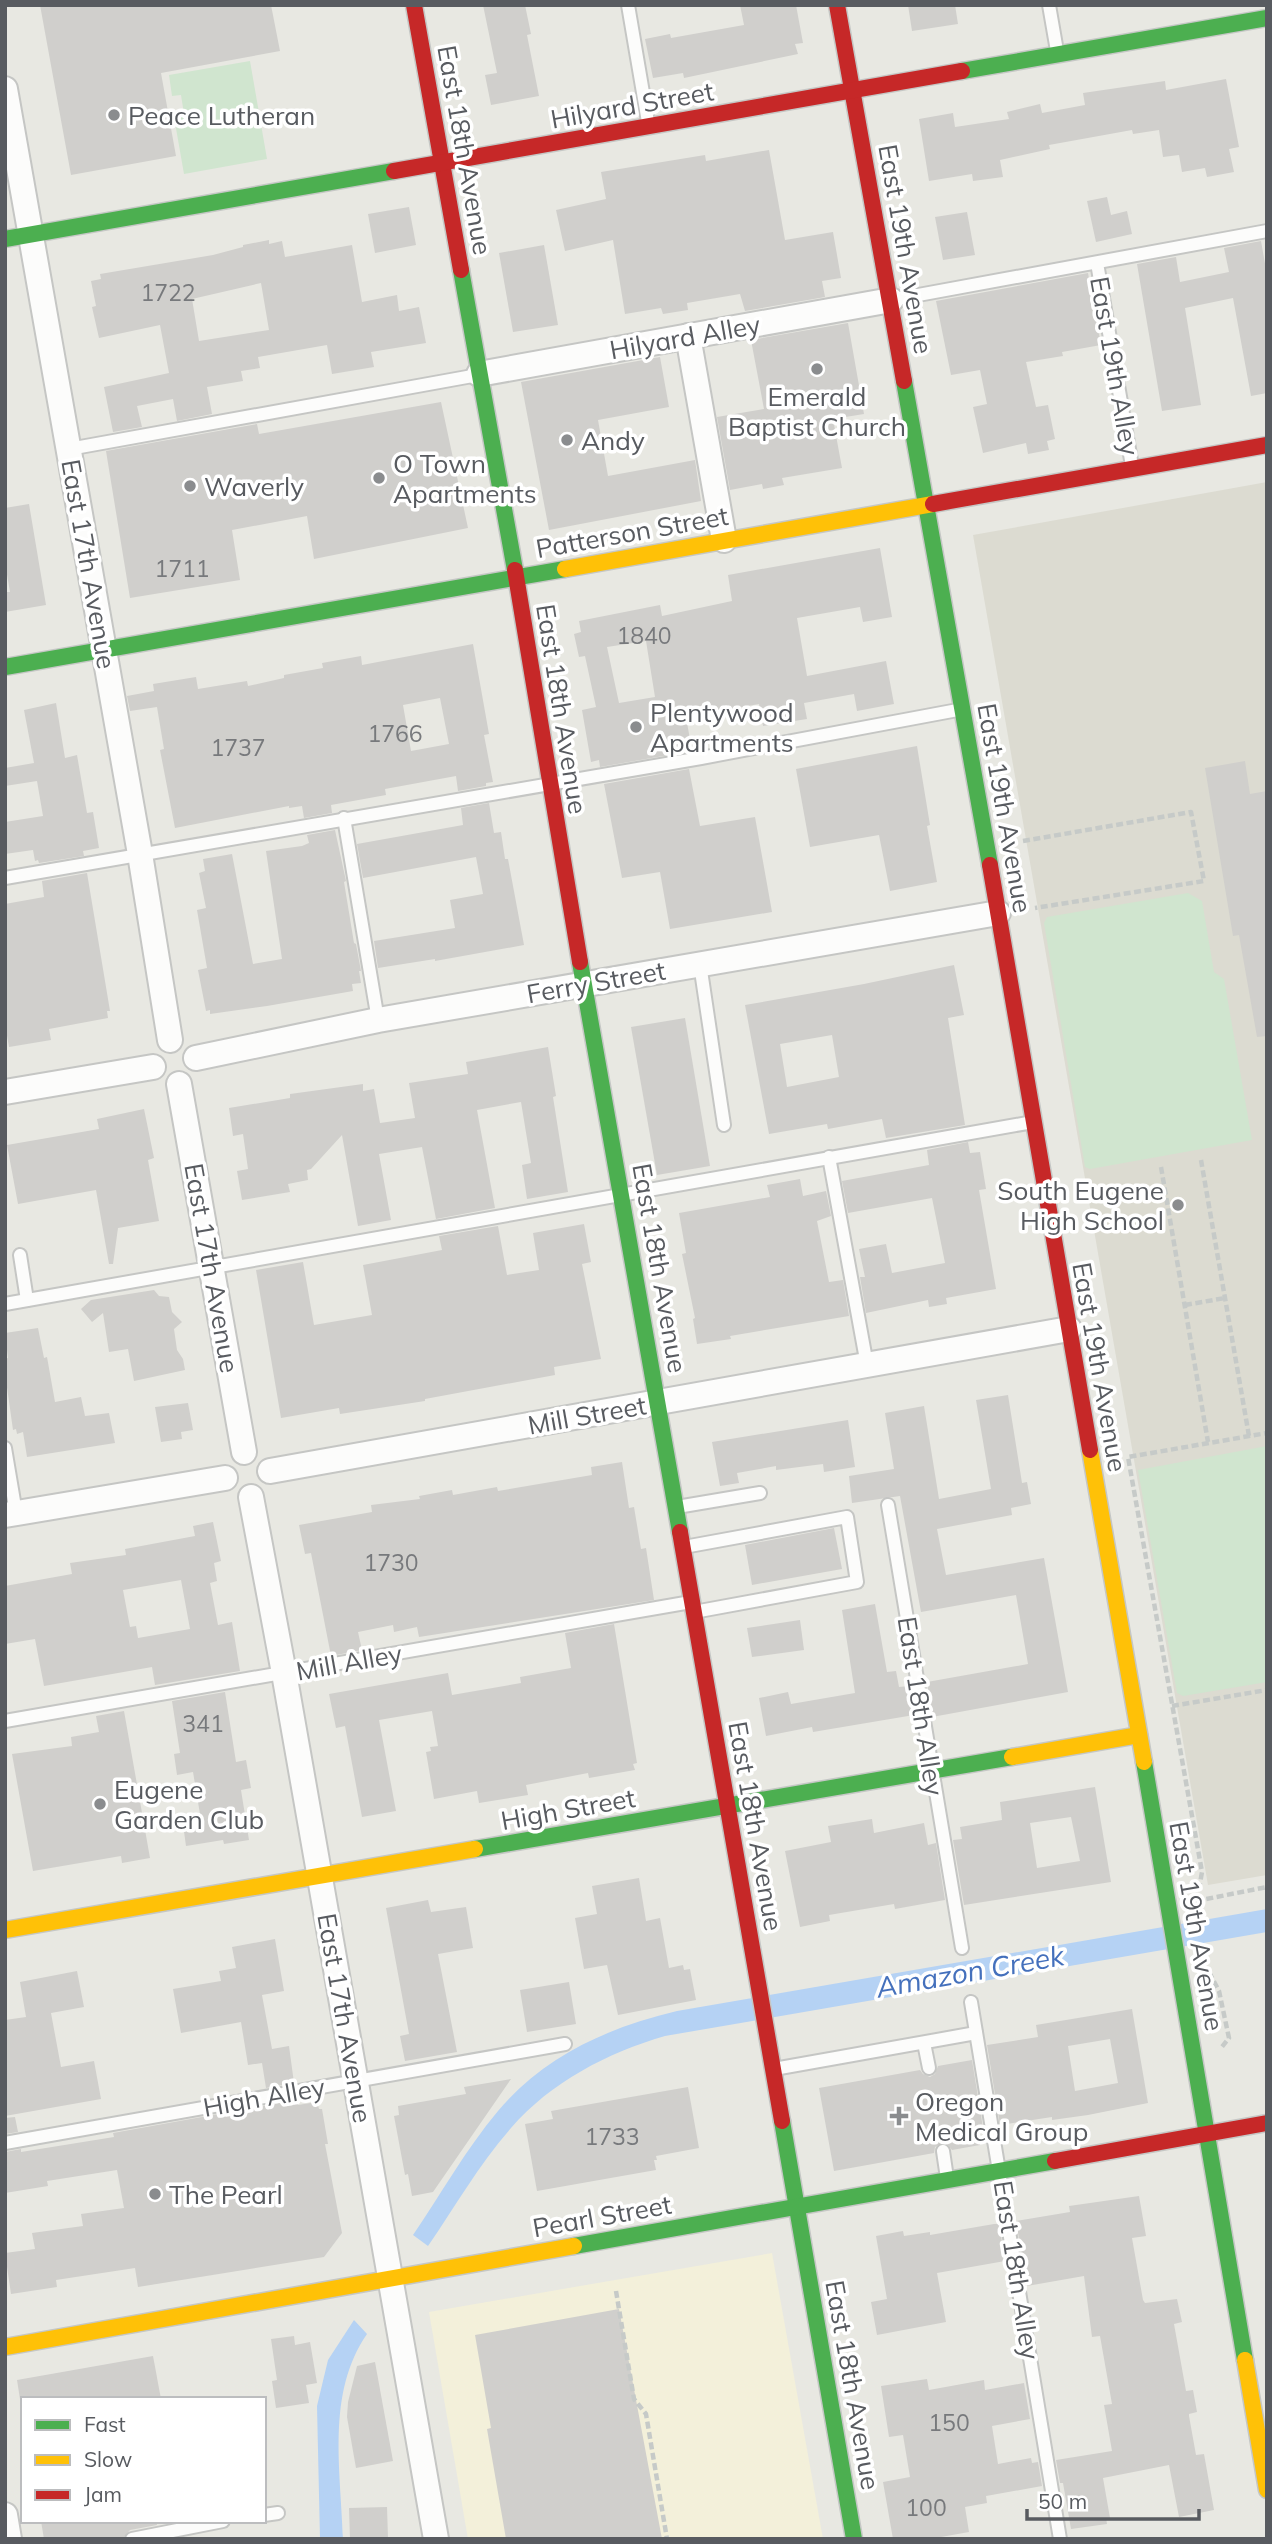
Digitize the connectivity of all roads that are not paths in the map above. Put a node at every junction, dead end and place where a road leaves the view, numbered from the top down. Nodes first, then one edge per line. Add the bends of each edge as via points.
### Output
1 (414, 5) edge
2 (628, 5) edge
3 (836, 5) edge
4 (1049, 5) edge
5 (1265, 17) edge
6 (1057, 55) junction
7 (5, 89) edge
8 (852, 91) junction
9 (649, 127) junction
10 (442, 163) junction
11 (1267, 231) edge
12 (31, 235) junction
13 (5, 239) edge
14 (1097, 263) junction
15 (891, 300) junction
16 (688, 336) junction
17 (479, 374) junction
18 (1267, 445) edge
19 (69, 449) junction
20 (1133, 469) junction
21 (927, 504) junction
22 (724, 540) junction
23 (516, 577) junction
24 (104, 651) junction
25 (5, 667) edge
26 (963, 709) junction
27 (550, 783) junction
28 (344, 818) junction
29 (140, 854) junction
30 (5, 878) edge
31 (998, 913) junction
32 (700, 964) junction
33 (584, 984) junction
34 (378, 1020) junction
35 (170, 1040) junction
36 (196, 1058) junction
37 (152, 1067) junction
38 (179, 1084) junction
39 (5, 1092) edge
40 (1033, 1122) junction
41 (724, 1125) dead end
42 (829, 1157) junction
43 (622, 1193) junction
44 (20, 1255) dead end
45 (213, 1267) junction
46 (27, 1300) junction
47 (5, 1304) edge
48 (1069, 1329) junction
49 (867, 1365) junction
50 (658, 1402) junction
51 (5, 1448) edge
52 (244, 1452) junction
53 (270, 1471) junction
54 (225, 1478) junction
55 (761, 1493) dead end
56 (251, 1497) junction
57 (888, 1505) dead end
58 (676, 1507) junction
59 (11, 1514) edge
60 (683, 1547) junction
61 (694, 1607) junction
62 (284, 1673) junction
63 (5, 1721) edge
64 (1139, 1735) junction
65 (932, 1771) junction
66 (728, 1806) junction
67 (320, 1876) junction
68 (5, 1930) edge
69 (962, 1948) dead end
70 (971, 2002) dead end
71 (976, 2034) junction
72 (924, 2043) junction
73 (565, 2044) dead end
74 (929, 2068) dead end
75 (774, 2070) junction
76 (356, 2081) junction
77 (1267, 2123) edge
78 (1206, 2133) junction
79 (5, 2143) edge
80 (943, 2151) dead end
81 (1000, 2169) junction
82 (947, 2178) junction
83 (797, 2206) junction
84 (391, 2278) junction
85 (5, 2347) edge
86 (1267, 2490) edge
87 (5, 2515) edge
88 (213, 2523) edge
89 (9, 2539) edge
90 (132, 2539) edge
91 (436, 2539) edge
92 (854, 2539) edge
93 (1060, 2539) edge

1 - 10 main road, East 18th Avenue
2 - 9 lane
3 - 8 main road, East 19th Avenue
4 - 6 lane
5 - 6 main road, Hilyard Street
6 - 8 main road, Hilyard Street
7 - 12 street, East 17th Avenue
8 - 9 main road, Hilyard Street
8 - 15 main road, East 19th Avenue
9 - 10 main road, Hilyard Street
10 - 12 main road, Hilyard Street
10 - 17 main road, East 18th Avenue
11 - 14 lane
12 - 13 main road, Hilyard Street
12 - 19 street, East 17th Avenue
14 - 15 lane
14 - 20 lane, East 19th Alley
15 - 16 street, Hilyard Alley
15 - 21 main road, East 19th Avenue
16 - 17 street, Hilyard Alley
16 - 22 street
17 - 19 lane
17 - 23 main road, East 18th Avenue
18 - 20 main road, Patterson Street
19 - 24 street, East 17th Avenue
20 - 21 main road, Patterson Street
21 - 22 main road, Patterson Street
21 - 26 main road, East 19th Avenue
22 - 23 main road, Patterson Street
23 - 24 main road, Patterson Street
23 - 27 main road, East 18th Avenue
24 - 25 main road, Patterson Street
24 - 29 street, East 17th Avenue
26 - 27 lane
26 - 31 main road, East 19th Avenue
27 - 28 lane
27 - 33 main road, East 18th Avenue
28 - 29 lane
28 - 34 lane
29 - 30 lane
29 - 35 street, East 17th Avenue
31 - 32 street, Ferry Street
31 - 40 main road, East 19th Avenue
32 - 33 street, Ferry Street
32 - 41 lane
33 - 34 street, Ferry Street
33 - 43 main road, East 18th Avenue
34 - 36 street, Ferry Street
35 - 36 street via 187,1044
35 - 37 street via 156,1050
36 - 38 street via 193,1075
37 - 38 street via 162,1081
37 - 39 street
38 - 45 street, East 17th Avenue
40 - 42 lane
40 - 48 main road, East 19th Avenue
42 - 43 lane
42 - 49 lane
43 - 45 lane
43 - 50 main road, East 18th Avenue
44 - 46 lane
45 - 46 lane
45 - 52 street, East 17th Avenue
46 - 47 lane
48 - 49 street, Mill Street
48 - 64 main road, East 19th Avenue
49 - 50 street, Mill Street
50 - 53 street, Mill Street
50 - 58 main road, East 18th Avenue
51 - 59 lane
52 - 53 street via 261,1457
52 - 54 street via 230,1461
53 - 56 street via 265,1488
54 - 56 street via 234,1493
54 - 59 street
55 - 58 lane
56 - 62 street, East 17th Avenue
57 - 65 lane, East 18th Alley
58 - 60 main road, East 18th Avenue
60 - 61 main road, East 18th Avenue
60 - 61 lane, Mill Alley via 847,1517 857,1582 746,1604
61 - 62 lane, Mill Alley
61 - 66 main road, East 18th Avenue
62 - 63 lane, Mill Alley
62 - 67 street, East 17th Avenue
64 - 65 main road, High Street
64 - 78 main road, East 19th Avenue
65 - 66 main road, High Street
65 - 69 lane, East 18th Alley
66 - 67 main road, High Street
66 - 75 main road, East 18th Avenue
67 - 68 main road, High Street
67 - 76 street, East 17th Avenue
70 - 71 lane, East 18th Alley
71 - 72 lane
71 - 81 lane, East 18th Alley
72 - 74 lane
72 - 75 lane
73 - 76 lane, High Alley
75 - 83 main road, East 18th Avenue
76 - 79 lane, High Alley
76 - 84 street, East 17th Avenue
77 - 78 main road, Pearl Street
78 - 81 main road, Pearl Street
78 - 86 main road, East 19th Avenue
80 - 82 lane
81 - 82 main road, Pearl Street
81 - 93 lane, East 18th Alley
82 - 83 main road, Pearl Street
83 - 84 main road, Pearl Street
83 - 92 main road, East 18th Avenue
84 - 85 main road, Pearl Street
84 - 91 street, East 17th Avenue
87 - 89 street
88 - 90 lane

